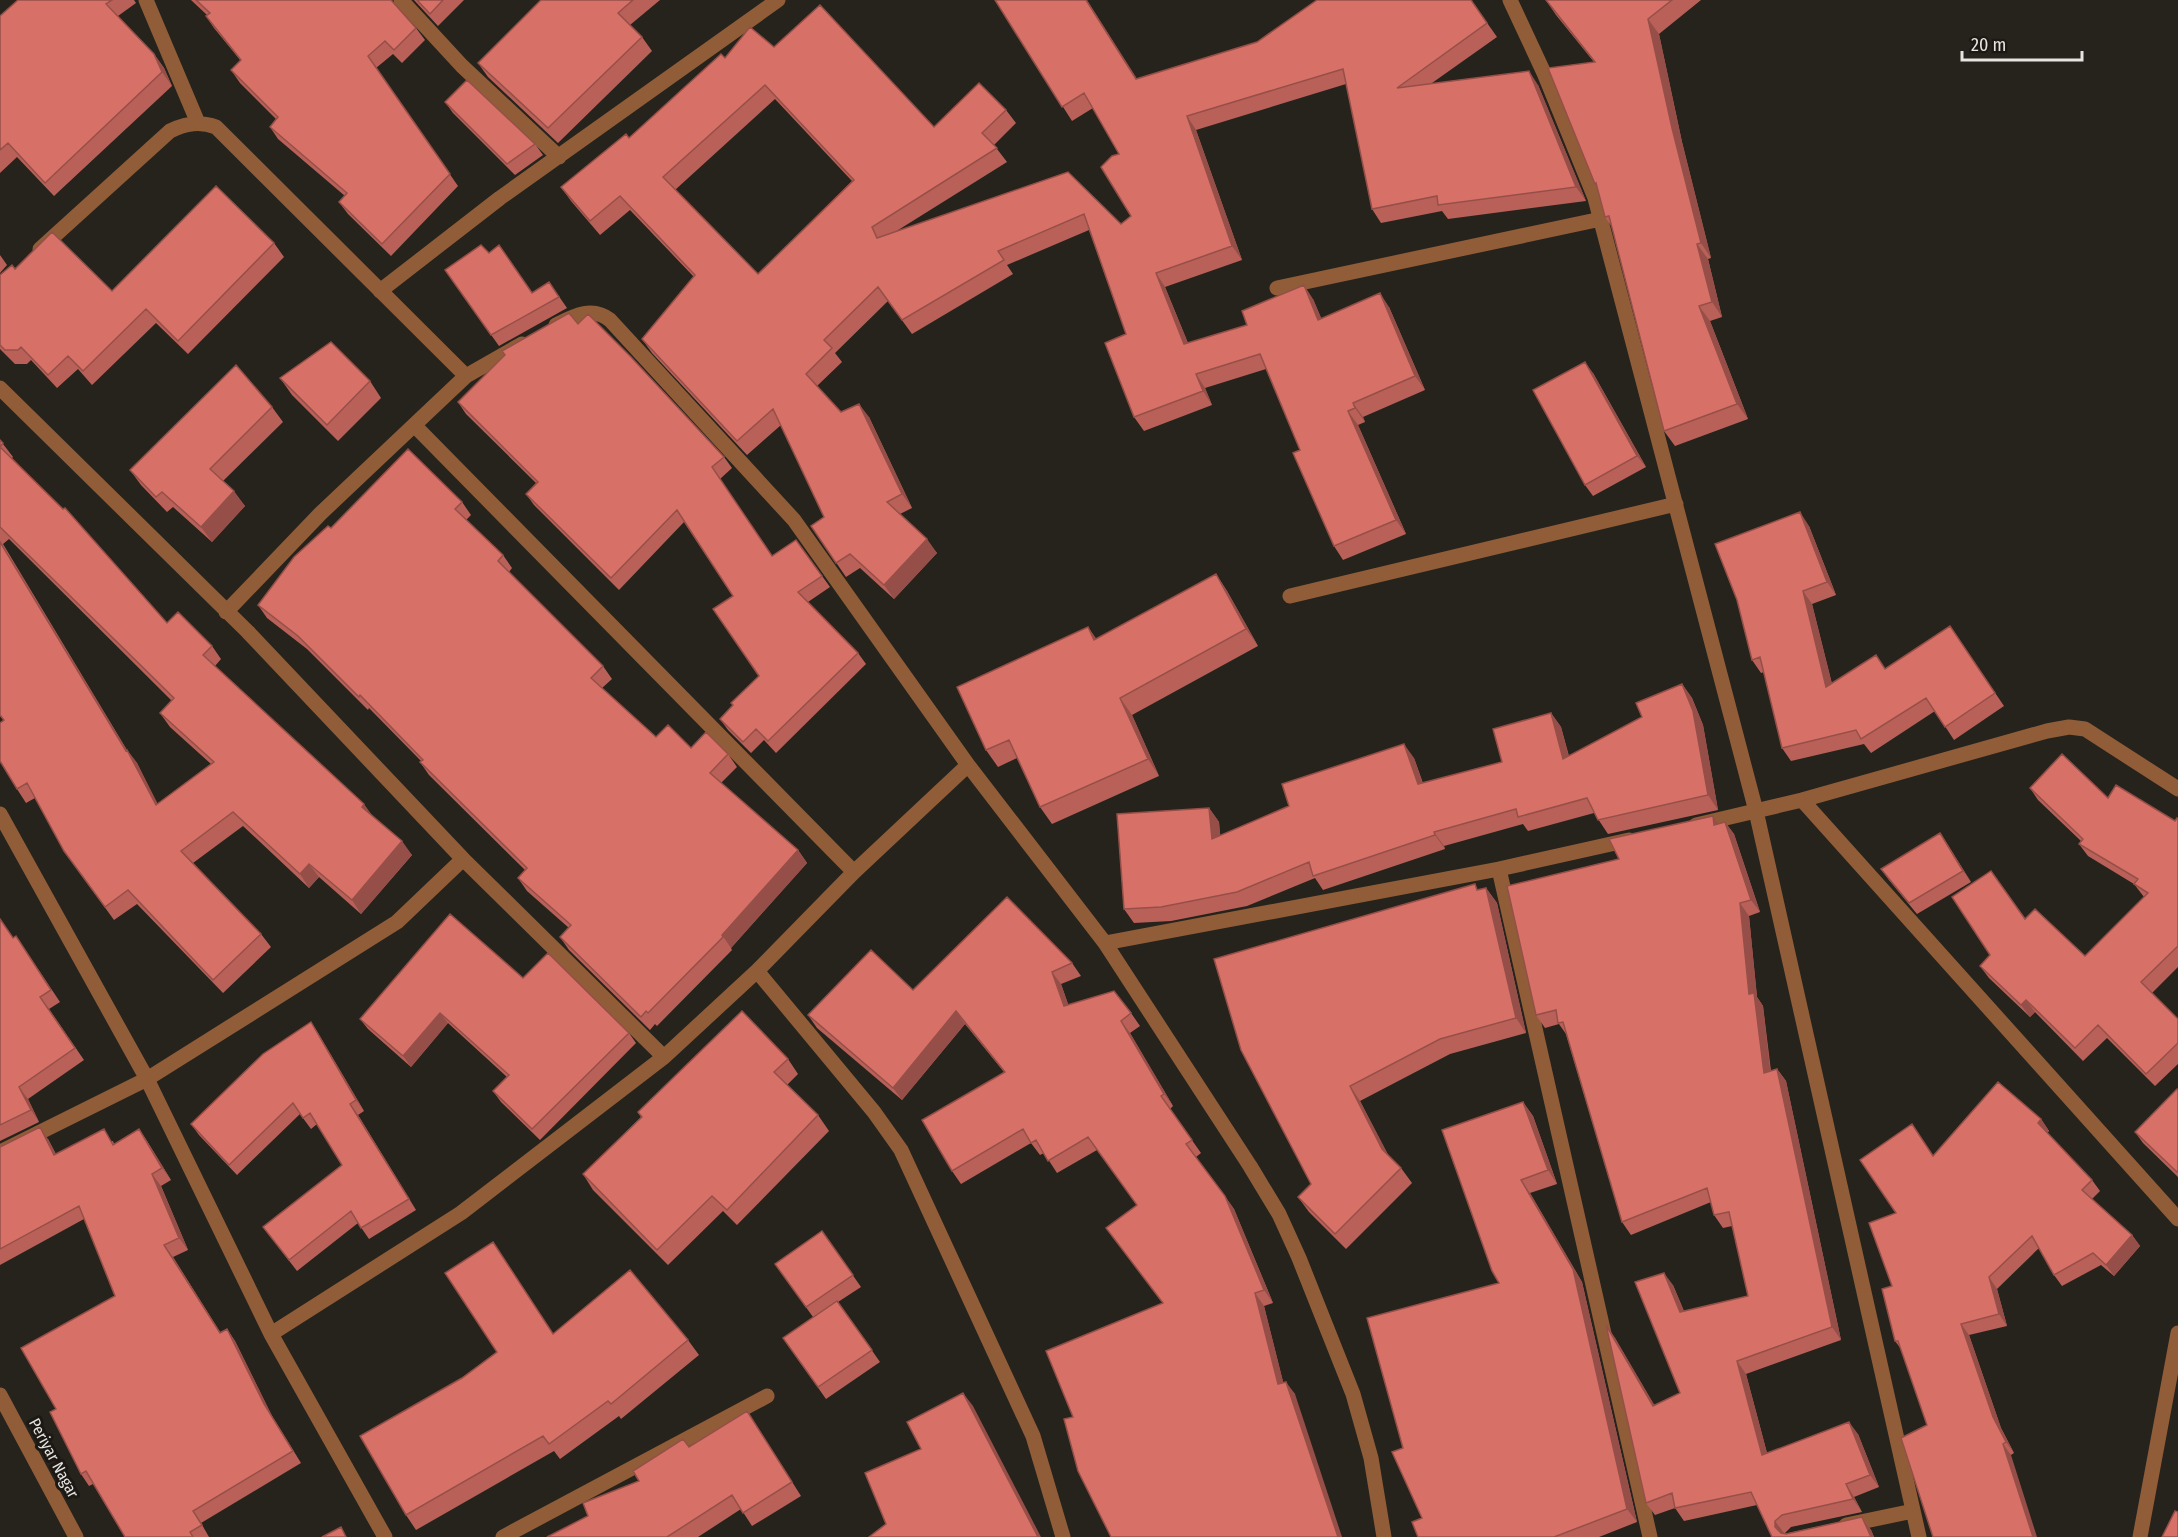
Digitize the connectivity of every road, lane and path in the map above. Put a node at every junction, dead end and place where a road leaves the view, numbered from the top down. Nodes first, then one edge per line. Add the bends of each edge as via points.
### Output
1 (146, 0) edge
2 (401, 0) edge
3 (778, 0) edge
4 (1510, 0) edge
5 (198, 123) junction
6 (559, 156) junction
7 (1601, 219) junction
8 (32, 256) edge
9 (1277, 288) dead end
10 (380, 291) junction
11 (466, 376) junction
12 (0, 388) edge
13 (415, 426) junction
14 (1676, 504) junction
15 (1290, 596) dead end
16 (225, 612) junction
17 (968, 765) junction
18 (2178, 789) edge
19 (1802, 800) junction
20 (1756, 811) junction
21 (0, 814) edge
22 (1686, 827) edge
23 (1639, 837) edge
24 (463, 860) junction
25 (1499, 869) junction
26 (854, 872) junction
27 (1105, 943) junction
28 (757, 971) junction
29 (664, 1057) junction
30 (147, 1078) junction
31 (0, 1152) edge
32 (2178, 1219) edge
33 (2178, 1333) edge
34 (271, 1334) junction
35 (0, 1395) edge
36 (767, 1396) dead end
37 (1913, 1511) junction
38 (1837, 1527) edge
39 (76, 1537) edge
40 (385, 1537) edge
41 (503, 1537) edge
42 (1063, 1537) edge
43 (1384, 1537) edge
44 (1650, 1537) edge
45 (1919, 1537) edge
46 (2140, 1537) edge

1 - 5 street
2 - 6 street via 462,66
3 - 6 street
4 - 7 street via 1544,73
5 - 8 street via 170,131
5 - 10 street via 216,128
6 - 10 street
7 - 9 street
7 - 14 street
10 - 11 street
11 - 13 street
11 - 17 street via 574,315 602,314 610,320 794,520
12 - 16 street
13 - 16 street via 320,514
13 - 26 street
14 - 15 street
14 - 20 street
16 - 24 street
17 - 26 street
17 - 27 street
18 - 19 street via 2085,729 2069,727
19 - 20 street
19 - 32 street
20 - 22 street
20 - 37 street
21 - 30 street
23 - 25 street
24 - 29 street
24 - 30 street via 397,922
25 - 27 street
25 - 44 street
26 - 28 street
27 - 43 street via 1279,1214 1353,1394 1371,1458
28 - 29 street
28 - 42 street via 901,1150 1033,1436
29 - 34 street via 461,1213
30 - 31 street
30 - 34 street
33 - 46 street
34 - 40 street
35 - 39 street, Periyar Nagar
36 - 41 street
37 - 38 street
37 - 45 street

